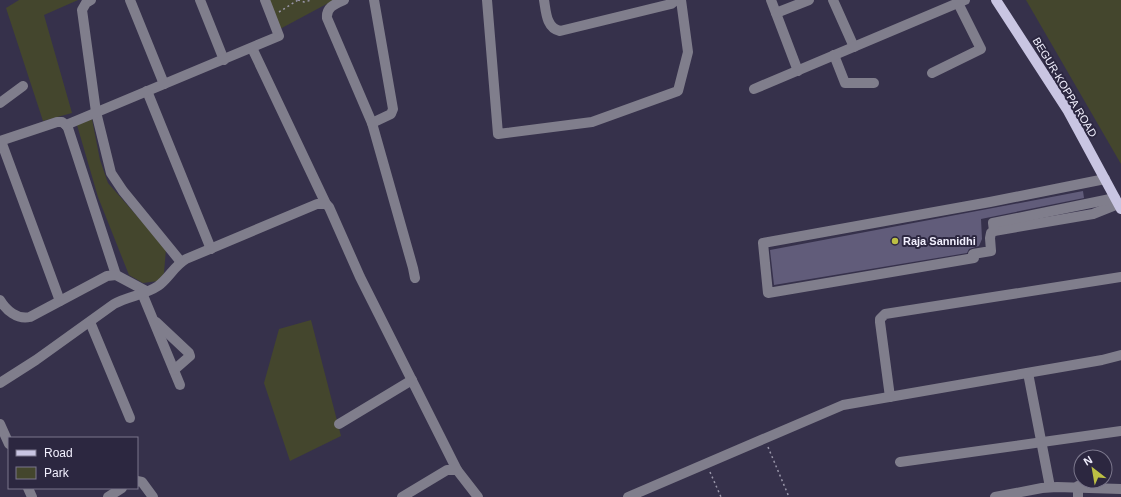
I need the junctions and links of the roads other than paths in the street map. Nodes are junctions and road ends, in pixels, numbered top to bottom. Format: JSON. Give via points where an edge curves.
{"nodes":[{"id":1,"x":91,"y":0,"type":"edge"},
{"id":2,"x":130,"y":0,"type":"edge"},
{"id":3,"x":200,"y":0,"type":"edge"},
{"id":4,"x":265,"y":0,"type":"edge"},
{"id":5,"x":344,"y":0,"type":"edge"},
{"id":6,"x":374,"y":0,"type":"edge"},
{"id":7,"x":487,"y":0,"type":"edge"},
{"id":8,"x":544,"y":0,"type":"edge"},
{"id":9,"x":676,"y":0,"type":"edge"},
{"id":10,"x":681,"y":0,"type":"edge"},
{"id":11,"x":771,"y":0,"type":"edge"},
{"id":12,"x":809,"y":0,"type":"edge"},
{"id":13,"x":833,"y":0,"type":"edge"},
{"id":14,"x":996,"y":0,"type":"edge"},
{"id":15,"x":961,"y":2,"type":"edge"},
{"id":16,"x":776,"y":13,"type":"junction"},
{"id":17,"x":854,"y":47,"type":"junction"},
{"id":18,"x":252,"y":48,"type":"junction"},
{"id":19,"x":834,"y":56,"type":"junction"},
{"id":20,"x":224,"y":60,"type":"junction"},
{"id":21,"x":798,"y":70,"type":"junction"},
{"id":22,"x":932,"y":73,"type":"dead end"},
{"id":23,"x":874,"y":83,"type":"dead end"},
{"id":24,"x":164,"y":84,"type":"junction"},
{"id":25,"x":23,"y":86,"type":"dead end"},
{"id":26,"x":754,"y":89,"type":"dead end"},
{"id":27,"x":147,"y":91,"type":"junction"},
{"id":28,"x":0,"y":103,"type":"edge"},
{"id":29,"x":96,"y":112,"type":"junction"},
{"id":30,"x":372,"y":123,"type":"junction"},
{"id":31,"x":66,"y":125,"type":"junction"},
{"id":32,"x":1,"y":141,"type":"edge"},
{"id":33,"x":1105,"y":179,"type":"junction"},
{"id":34,"x":326,"y":204,"type":"junction"},
{"id":35,"x":1118,"y":204,"type":"edge"},
{"id":36,"x":211,"y":249,"type":"junction"},
{"id":37,"x":180,"y":262,"type":"junction"},
{"id":38,"x":116,"y":275,"type":"junction"},
{"id":39,"x":1121,"y":277,"type":"edge"},
{"id":40,"x":415,"y":278,"type":"dead end"},
{"id":41,"x":144,"y":292,"type":"junction"},
{"id":42,"x":0,"y":300,"type":"edge"},
{"id":43,"x":60,"y":301,"type":"junction"},
{"id":44,"x":153,"y":320,"type":"junction"},
{"id":45,"x":90,"y":322,"type":"junction"},
{"id":46,"x":1121,"y":355,"type":"edge"},
{"id":47,"x":174,"y":370,"type":"junction"},
{"id":48,"x":1028,"y":373,"type":"junction"},
{"id":49,"x":412,"y":380,"type":"junction"},
{"id":50,"x":0,"y":383,"type":"edge"},
{"id":51,"x":180,"y":385,"type":"dead end"},
{"id":52,"x":890,"y":397,"type":"junction"},
{"id":53,"x":130,"y":418,"type":"dead end"},
{"id":54,"x":0,"y":424,"type":"edge"},
{"id":55,"x":339,"y":424,"type":"dead end"},
{"id":56,"x":1121,"y":431,"type":"edge"},
{"id":57,"x":8,"y":442,"type":"edge"},
{"id":58,"x":1042,"y":442,"type":"junction"},
{"id":59,"x":900,"y":462,"type":"dead end"},
{"id":60,"x":457,"y":470,"type":"junction"},
{"id":61,"x":138,"y":481,"type":"edge"},
{"id":62,"x":1073,"y":486,"type":"edge"},
{"id":63,"x":1050,"y":487,"type":"junction"},
{"id":64,"x":120,"y":489,"type":"edge"},
{"id":65,"x":648,"y":493,"type":"edge"},
{"id":66,"x":108,"y":497,"type":"edge"},
{"id":67,"x":153,"y":497,"type":"edge"},
{"id":68,"x":402,"y":497,"type":"edge"},
{"id":69,"x":478,"y":497,"type":"edge"},
{"id":70,"x":628,"y":497,"type":"edge"},
{"id":71,"x":995,"y":497,"type":"edge"}],
"edges":[{"from":1,"to":29,"type":"street","via":[[82,10]]},
{"from":2,"to":24,"type":"street"},
{"from":3,"to":20,"type":"street"},
{"from":4,"to":18,"type":"street","via":[[279,36]]},
{"from":5,"to":30,"type":"street","via":[[329,8],[327,18]]},
{"from":6,"to":30,"type":"street","via":[[393,109],[391,114]]},
{"from":7,"to":10,"type":"street","via":[[498,134],[592,122],[678,92],[688,52]]},
{"from":8,"to":9,"type":"street","via":[[552,28],[560,31],[671,4]]},
{"from":11,"to":16,"type":"street"},
{"from":12,"to":16,"type":"street"},
{"from":13,"to":17,"type":"street"},
{"from":14,"to":33,"type":"main road","name":"BEGUR-KOPPA ROAD","via":[[1068,111]]},
{"from":15,"to":17,"type":"street"},
{"from":15,"to":22,"type":"street","via":[[981,48]]},
{"from":16,"to":21,"type":"street"},
{"from":17,"to":19,"type":"street"},
{"from":18,"to":20,"type":"street"},
{"from":18,"to":34,"type":"street"},
{"from":19,"to":21,"type":"street"},
{"from":19,"to":23,"type":"street","via":[[845,83]]},
{"from":20,"to":24,"type":"street"},
{"from":21,"to":26,"type":"street"},
{"from":24,"to":27,"type":"street"},
{"from":25,"to":28,"type":"street"},
{"from":27,"to":29,"type":"street"},
{"from":27,"to":36,"type":"street"},
{"from":29,"to":31,"type":"street"},
{"from":29,"to":37,"type":"street","via":[[111,173]]},
{"from":30,"to":40,"type":"street"},
{"from":31,"to":32,"type":"street","via":[[57,122]]},
{"from":31,"to":38,"type":"street"},
{"from":32,"to":43,"type":"street"},
{"from":33,"to":35,"type":"main road","name":"BEGUR-KOPPA ROAD"},
{"from":33,"to":35,"type":"street","via":[[762,243],[768,293],[974,258],[973,254],[991,251],[990,238],[994,231],[1094,214]]},
{"from":34,"to":36,"type":"street","via":[[317,204]]},
{"from":34,"to":49,"type":"street"},
{"from":36,"to":37,"type":"street"},
{"from":37,"to":41,"type":"street","via":[[164,281]]},
{"from":38,"to":41,"type":"street"},
{"from":38,"to":43,"type":"street","via":[[107,276]]},
{"from":39,"to":52,"type":"street","via":[[885,314],[880,322]]},
{"from":41,"to":44,"type":"street"},
{"from":41,"to":45,"type":"street","via":[[121,301]]},
{"from":42,"to":43,"type":"street","via":[[11,313],[25,318]]},
{"from":44,"to":47,"type":"street"},
{"from":44,"to":47,"type":"street","via":[[189,353],[187,360]]},
{"from":45,"to":50,"type":"street"},
{"from":45,"to":53,"type":"street"},
{"from":46,"to":48,"type":"street"},
{"from":47,"to":51,"type":"street"},
{"from":48,"to":52,"type":"street"},
{"from":48,"to":58,"type":"street"},
{"from":49,"to":55,"type":"street"},
{"from":49,"to":60,"type":"street"},
{"from":52,"to":65,"type":"street","via":[[844,405],[706,463]]},
{"from":54,"to":57,"type":"street"},
{"from":56,"to":58,"type":"street"},
{"from":58,"to":59,"type":"street"},
{"from":58,"to":63,"type":"street"},
{"from":60,"to":68,"type":"street","via":[[447,470]]},
{"from":60,"to":69,"type":"street"},
{"from":61,"to":67,"type":"street","via":[[142,482]]},
{"from":62,"to":63,"type":"street"},
{"from":63,"to":71,"type":"street"},
{"from":64,"to":66,"type":"street"},
{"from":65,"to":70,"type":"street"}]}
